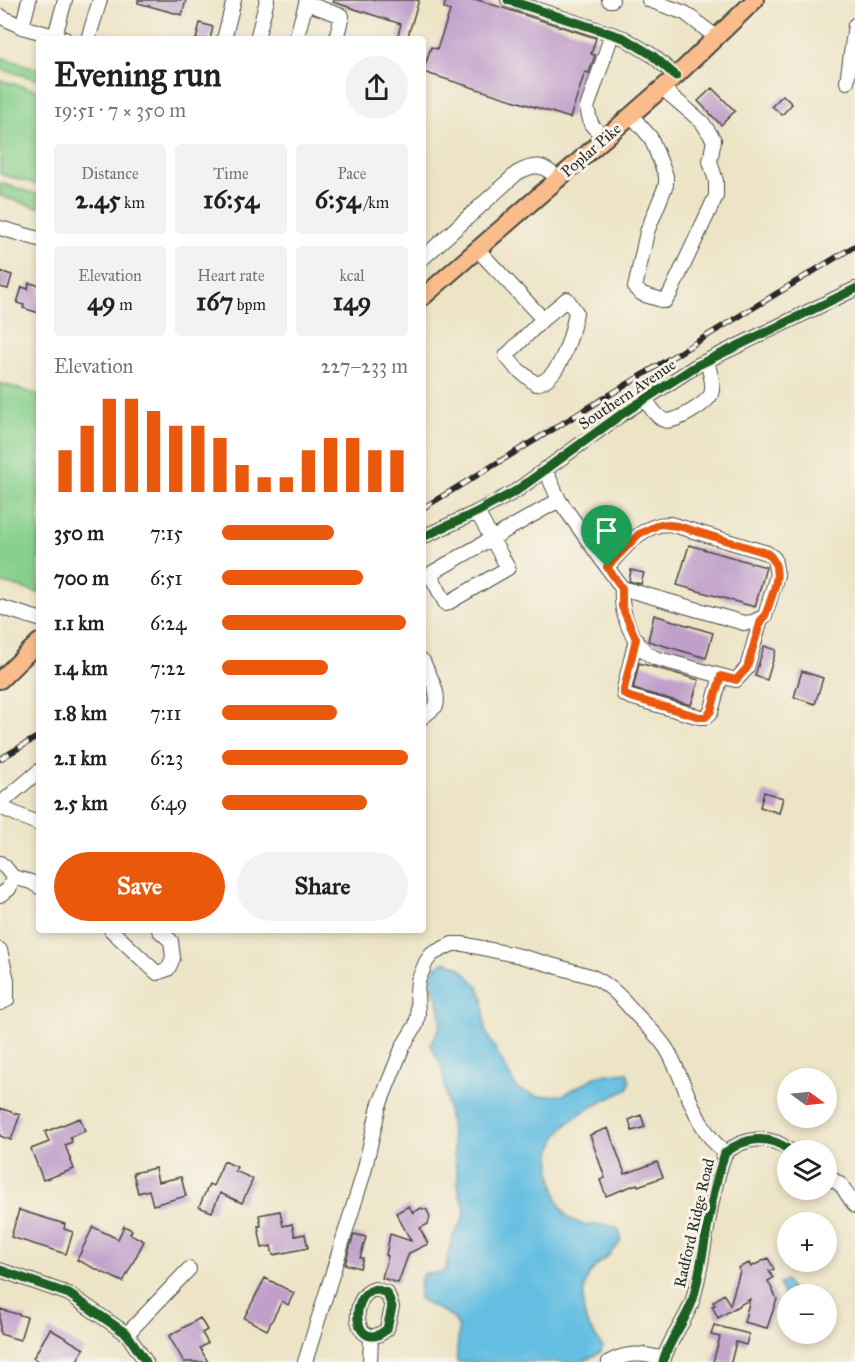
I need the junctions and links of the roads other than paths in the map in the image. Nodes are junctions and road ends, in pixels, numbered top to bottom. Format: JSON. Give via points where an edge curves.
{"nodes":[{"id":1,"x":29,"y":0,"type":"edge"},
{"id":2,"x":65,"y":0,"type":"edge"},
{"id":3,"x":100,"y":0,"type":"edge"},
{"id":4,"x":234,"y":0,"type":"edge"},
{"id":5,"x":267,"y":0,"type":"edge"},
{"id":6,"x":508,"y":0,"type":"edge"},
{"id":7,"x":649,"y":0,"type":"edge"},
{"id":8,"x":755,"y":0,"type":"edge"},
{"id":9,"x":306,"y":2,"type":"edge"},
{"id":10,"x":0,"y":16,"type":"edge"},
{"id":11,"x":855,"y":25,"type":"edge"},
{"id":12,"x":22,"y":27,"type":"junction"},
{"id":13,"x":612,"y":34,"type":"junction"},
{"id":14,"x":56,"y":36,"type":"edge"},
{"id":15,"x":60,"y":36,"type":"edge"},
{"id":16,"x":89,"y":36,"type":"edge"},
{"id":17,"x":225,"y":36,"type":"edge"},
{"id":18,"x":258,"y":36,"type":"edge"},
{"id":19,"x":298,"y":36,"type":"edge"},
{"id":20,"x":337,"y":36,"type":"edge"},
{"id":21,"x":716,"y":37,"type":"junction"},
{"id":22,"x":676,"y":76,"type":"junction"},
{"id":23,"x":847,"y":82,"type":"dead end"},
{"id":24,"x":662,"y":88,"type":"junction"},
{"id":25,"x":631,"y":115,"type":"junction"},
{"id":26,"x":604,"y":138,"type":"junction"},
{"id":27,"x":558,"y":178,"type":"junction"},
{"id":28,"x":0,"y":228,"type":"edge"},
{"id":29,"x":36,"y":238,"type":"edge"},
{"id":30,"x":477,"y":249,"type":"junction"},
{"id":31,"x":426,"y":255,"type":"edge"},
{"id":32,"x":855,"y":289,"type":"edge"},
{"id":33,"x":426,"y":294,"type":"edge"},
{"id":34,"x":543,"y":319,"type":"junction"},
{"id":35,"x":707,"y":361,"type":"junction"},
{"id":36,"x":645,"y":399,"type":"junction"},
{"id":37,"x":545,"y":469,"type":"junction"},
{"id":38,"x":560,"y":500,"type":"junction"},
{"id":39,"x":477,"y":512,"type":"junction"},
{"id":40,"x":426,"y":536,"type":"edge"},
{"id":41,"x":492,"y":537,"type":"junction"},
{"id":42,"x":607,"y":567,"type":"junction"},
{"id":43,"x":622,"y":588,"type":"junction"},
{"id":44,"x":0,"y":607,"type":"edge"},
{"id":45,"x":36,"y":618,"type":"edge"},
{"id":46,"x":761,"y":620,"type":"junction"},
{"id":47,"x":636,"y":639,"type":"junction"},
{"id":48,"x":36,"y":645,"type":"edge"},
{"id":49,"x":426,"y":669,"type":"edge"},
{"id":50,"x":721,"y":676,"type":"junction"},
{"id":51,"x":0,"y":680,"type":"edge"},
{"id":52,"x":426,"y":714,"type":"edge"},
{"id":53,"x":36,"y":774,"type":"edge"},
{"id":54,"x":0,"y":806,"type":"edge"},
{"id":55,"x":36,"y":823,"type":"edge"},
{"id":56,"x":0,"y":864,"type":"edge"},
{"id":57,"x":13,"y":877,"type":"junction"},
{"id":58,"x":36,"y":884,"type":"edge"},
{"id":59,"x":0,"y":895,"type":"edge"},
{"id":60,"x":114,"y":933,"type":"edge"},
{"id":61,"x":162,"y":933,"type":"edge"},
{"id":62,"x":0,"y":950,"type":"edge"},
{"id":63,"x":0,"y":1004,"type":"edge"},
{"id":64,"x":777,"y":1142,"type":"edge"},
{"id":65,"x":725,"y":1153,"type":"junction"},
{"id":66,"x":837,"y":1182,"type":"edge"},
{"id":67,"x":855,"y":1206,"type":"edge"},
{"id":68,"x":189,"y":1269,"type":"dead end"},
{"id":69,"x":0,"y":1270,"type":"edge"},
{"id":70,"x":127,"y":1334,"type":"junction"},
{"id":71,"x":371,"y":1337,"type":"dead end"},
{"id":72,"x":663,"y":1361,"type":"edge"},
{"id":73,"x":146,"y":1362,"type":"edge"},
{"id":74,"x":305,"y":1362,"type":"edge"},
{"id":75,"x":370,"y":1362,"type":"edge"},
{"id":76,"x":609,"y":1362,"type":"edge"}],
"edges":[{"from":1,"to":12,"type":"street"},
{"from":2,"to":15,"type":"street"},
{"from":3,"to":16,"type":"street"},
{"from":4,"to":17,"type":"street"},
{"from":5,"to":18,"type":"street"},
{"from":6,"to":13,"type":"street"},
{"from":7,"to":21,"type":"street","via":[[685,13]]},
{"from":8,"to":21,"type":"main road","name":"Poplar Pike"},
{"from":9,"to":19,"type":"street"},
{"from":9,"to":20,"type":"street","via":[[342,16]]},
{"from":10,"to":12,"type":"street"},
{"from":11,"to":23,"type":"street"},
{"from":12,"to":14,"type":"street"},
{"from":13,"to":22,"type":"street","via":[[652,55]]},
{"from":13,"to":26,"type":"street","via":[[587,108],[591,124]]},
{"from":21,"to":22,"type":"main road","name":"Poplar Pike"},
{"from":22,"to":24,"type":"main road","name":"Poplar Pike"},
{"from":24,"to":25,"type":"main road","name":"Poplar Pike"},
{"from":24,"to":25,"type":"street","via":[[702,122],[714,140],[711,161],[716,188],[716,196],[665,300],[635,288],[647,232],[666,176],[651,138]]},
{"from":25,"to":26,"type":"main road","name":"Poplar Pike"},
{"from":26,"to":27,"type":"main road","name":"Poplar Pike"},
{"from":27,"to":30,"type":"main road","name":"Poplar Pike"},
{"from":27,"to":31,"type":"street","via":[[540,166],[529,166],[517,173]]},
{"from":28,"to":29,"type":"street"},
{"from":30,"to":33,"type":"main road","name":"Poplar Pike"},
{"from":30,"to":34,"type":"street"},
{"from":32,"to":35,"type":"street","name":"Southern Avenue"},
{"from":34,"to":34,"type":"street","via":[[567,299],[576,312],[559,363],[551,377],[536,384],[506,356]]},
{"from":35,"to":36,"type":"street","name":"Southern Avenue"},
{"from":35,"to":36,"type":"street","via":[[711,394],[695,408],[667,422]]},
{"from":36,"to":37,"type":"street","name":"Southern Avenue"},
{"from":37,"to":38,"type":"street"},
{"from":37,"to":39,"type":"street","name":"Southern Avenue"},
{"from":38,"to":41,"type":"street"},
{"from":38,"to":42,"type":"street"},
{"from":39,"to":40,"type":"street","name":"Southern Avenue"},
{"from":39,"to":41,"type":"street"},
{"from":41,"to":41,"type":"street","via":[[508,568],[446,604],[430,574]]},
{"from":42,"to":43,"type":"street"},
{"from":42,"to":46,"type":"street","via":[[639,534],[660,524],[767,553],[774,558],[777,575]]},
{"from":43,"to":46,"type":"street","via":[[744,623]]},
{"from":43,"to":47,"type":"street","via":[[622,607]]},
{"from":44,"to":45,"type":"street"},
{"from":46,"to":50,"type":"street","via":[[742,675],[736,680]]},
{"from":47,"to":50,"type":"street","via":[[645,653],[655,658]]},
{"from":47,"to":50,"type":"street","via":[[624,689],[630,697],[706,717]]},
{"from":48,"to":51,"type":"main road"},
{"from":49,"to":52,"type":"street","via":[[438,699]]},
{"from":53,"to":54,"type":"street"},
{"from":54,"to":55,"type":"street"},
{"from":56,"to":57,"type":"street"},
{"from":57,"to":58,"type":"street"},
{"from":57,"to":59,"type":"street","via":[[9,889]]},
{"from":60,"to":61,"type":"street","via":[[157,973],[168,969],[173,958],[171,941]]},
{"from":62,"to":63,"type":"street","via":[[7,1000]]},
{"from":64,"to":65,"type":"street","name":"Radford Ridge Road","via":[[745,1141]]},
{"from":65,"to":72,"type":"street","name":"Radford Ridge Road","via":[[691,1305]]},
{"from":65,"to":74,"type":"street","via":[[700,1123],[668,1050],[603,982],[520,957],[452,944],[432,954],[418,981],[416,1025],[403,1046],[379,1106],[364,1172]]},
{"from":66,"to":67,"type":"street"},
{"from":68,"to":70,"type":"street"},
{"from":69,"to":70,"type":"street","via":[[69,1294]]},
{"from":70,"to":73,"type":"street"},
{"from":71,"to":75,"type":"street"},
{"from":72,"to":76,"type":"street","via":[[641,1354]]}]}
